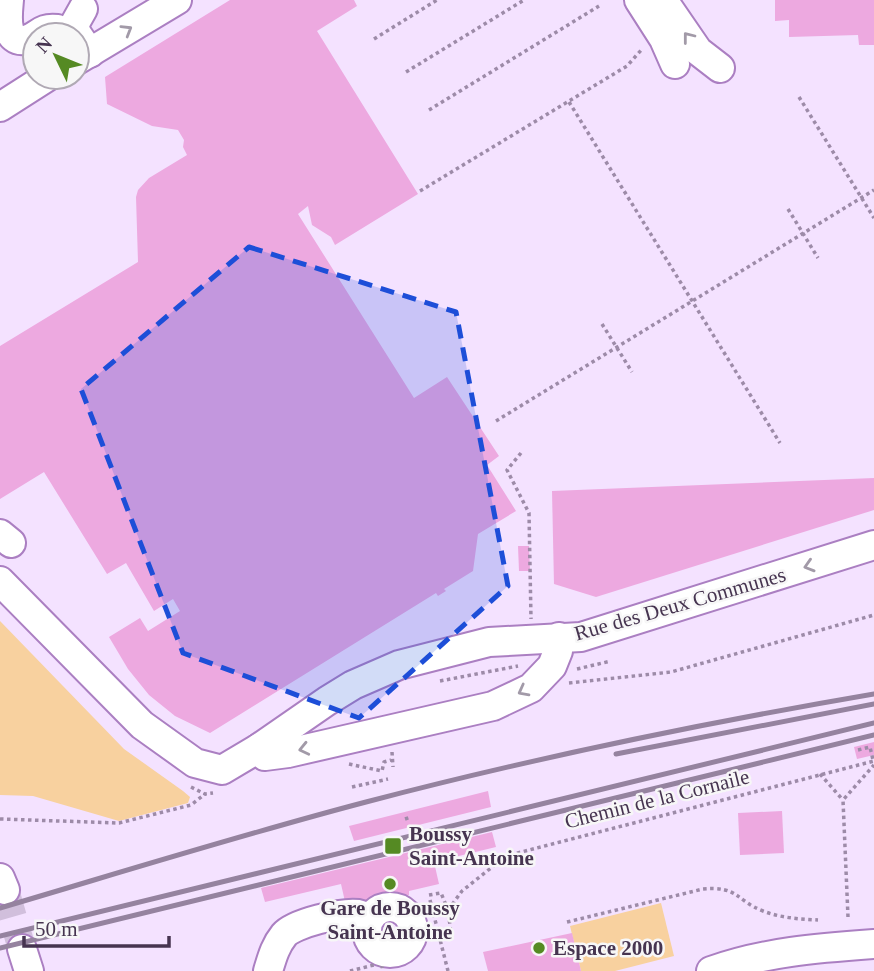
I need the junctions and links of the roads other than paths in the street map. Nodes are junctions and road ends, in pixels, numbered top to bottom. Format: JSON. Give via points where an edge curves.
{"nodes":[{"id":1,"x":9,"y":0,"type":"edge"},
{"id":2,"x":177,"y":0,"type":"edge"},
{"id":3,"x":639,"y":0,"type":"edge"},
{"id":4,"x":663,"y":0,"type":"edge"},
{"id":5,"x":83,"y":9,"type":"dead end"},
{"id":6,"x":76,"y":21,"type":"edge"},
{"id":7,"x":21,"y":40,"type":"edge"},
{"id":8,"x":91,"y":51,"type":"edge"},
{"id":9,"x":675,"y":64,"type":"dead end"},
{"id":10,"x":720,"y":68,"type":"dead end"},
{"id":11,"x":22,"y":91,"type":"edge"},
{"id":12,"x":3,"y":102,"type":"edge"},
{"id":13,"x":874,"y":545,"type":"edge"},
{"id":14,"x":0,"y":581,"type":"edge"},
{"id":15,"x":546,"y":638,"type":"junction"},
{"id":16,"x":259,"y":748,"type":"junction"},
{"id":17,"x":369,"y":918,"type":"junction"},
{"id":18,"x":874,"y":944,"type":"edge"},
{"id":19,"x":381,"y":961,"type":"edge"},
{"id":20,"x":268,"y":971,"type":"edge"},
{"id":21,"x":710,"y":971,"type":"edge"}],
"edges":[{"from":1,"to":7,"type":"street","via":[[9,31]]},
{"from":8,"to":2,"type":"street","one_way":true},
{"from":3,"to":9,"type":"street"},
{"from":10,"to":4,"type":"street","one_way":true,"via":[[698,51]]},
{"from":5,"to":6,"type":"street"},
{"from":11,"to":12,"type":"street"},
{"from":13,"to":15,"type":"street","name":"Rue des Deux Communes","one_way":true,"via":[[581,637]]},
{"from":14,"to":16,"type":"street","name":"Rue des Deux Communes","via":[[142,725],[195,763],[222,770]]},
{"from":15,"to":16,"type":"street","name":"Rue des Deux Communes","via":[[489,642],[399,664],[353,685]]},
{"from":15,"to":16,"type":"street","one_way":true,"via":[[558,651],[552,666],[531,688],[493,706],[288,753],[265,756]]},
{"from":17,"to":19,"type":"street","via":[[366,933]]},
{"from":17,"to":19,"type":"street","via":[[397,901],[426,935]]},
{"from":17,"to":20,"type":"street","via":[[358,914],[325,919],[285,932]]},
{"from":18,"to":21,"type":"street","via":[[790,951]]}]}
